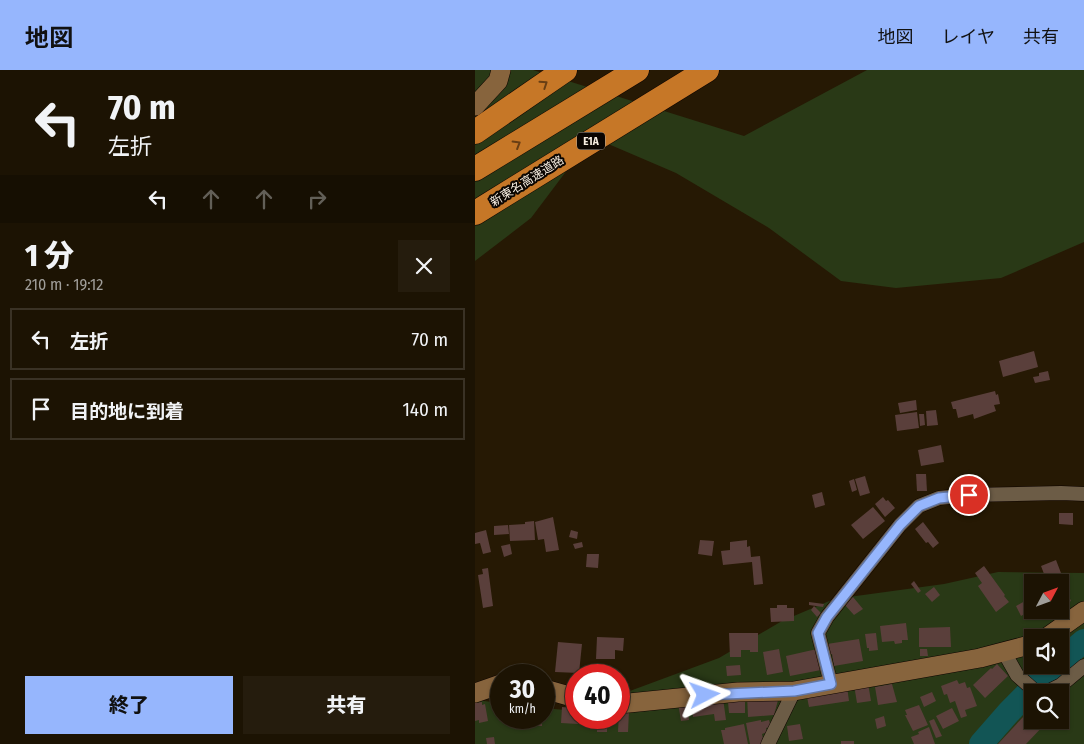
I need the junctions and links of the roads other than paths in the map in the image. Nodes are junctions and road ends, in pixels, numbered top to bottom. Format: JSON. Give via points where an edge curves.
{"nodes":[{"id":1,"x":501,"y":70,"type":"edge"},
{"id":2,"x":565,"y":70,"type":"edge"},
{"id":3,"x":637,"y":70,"type":"edge"},
{"id":4,"x":701,"y":74,"type":"edge"},
{"id":5,"x":475,"y":106,"type":"edge"},
{"id":6,"x":475,"y":132,"type":"edge"},
{"id":7,"x":475,"y":169,"type":"edge"},
{"id":8,"x":475,"y":213,"type":"edge"},
{"id":9,"x":475,"y":230,"type":"edge"},
{"id":10,"x":1084,"y":494,"type":"edge"},
{"id":11,"x":1084,"y":611,"type":"edge"},
{"id":12,"x":1059,"y":629,"type":"edge"},
{"id":13,"x":1024,"y":647,"type":"edge"},
{"id":14,"x":1005,"y":652,"type":"junction"},
{"id":15,"x":1084,"y":666,"type":"edge"},
{"id":16,"x":831,"y":684,"type":"junction"},
{"id":17,"x":1027,"y":684,"type":"edge"},
{"id":18,"x":1062,"y":684,"type":"edge"},
{"id":19,"x":490,"y":688,"type":"edge"},
{"id":20,"x":794,"y":691,"type":"junction"},
{"id":21,"x":475,"y":693,"type":"edge"},
{"id":22,"x":630,"y":703,"type":"edge"},
{"id":23,"x":768,"y":744,"type":"edge"}],
"edges":[{"from":1,"to":5,"type":"street","via":[[498,81]]},
{"from":6,"to":2,"type":"highway","one_way":true},
{"from":7,"to":3,"type":"highway","one_way":true},
{"from":4,"to":8,"type":"highway","name":"新東名高速道路","number":"E1A"},
{"from":4,"to":9,"type":"highway"},
{"from":10,"to":16,"type":"street","via":[[961,496],[939,498],[919,506],[827,617],[818,633]]},
{"from":11,"to":12,"type":"street"},
{"from":13,"to":14,"type":"street"},
{"from":14,"to":16,"type":"street"},
{"from":14,"to":17,"type":"street","via":[[1017,675]]},
{"from":15,"to":18,"type":"street"},
{"from":16,"to":20,"type":"street"},
{"from":19,"to":21,"type":"street"},
{"from":20,"to":22,"type":"street","via":[[738,692]]},
{"from":20,"to":23,"type":"street"}]}
